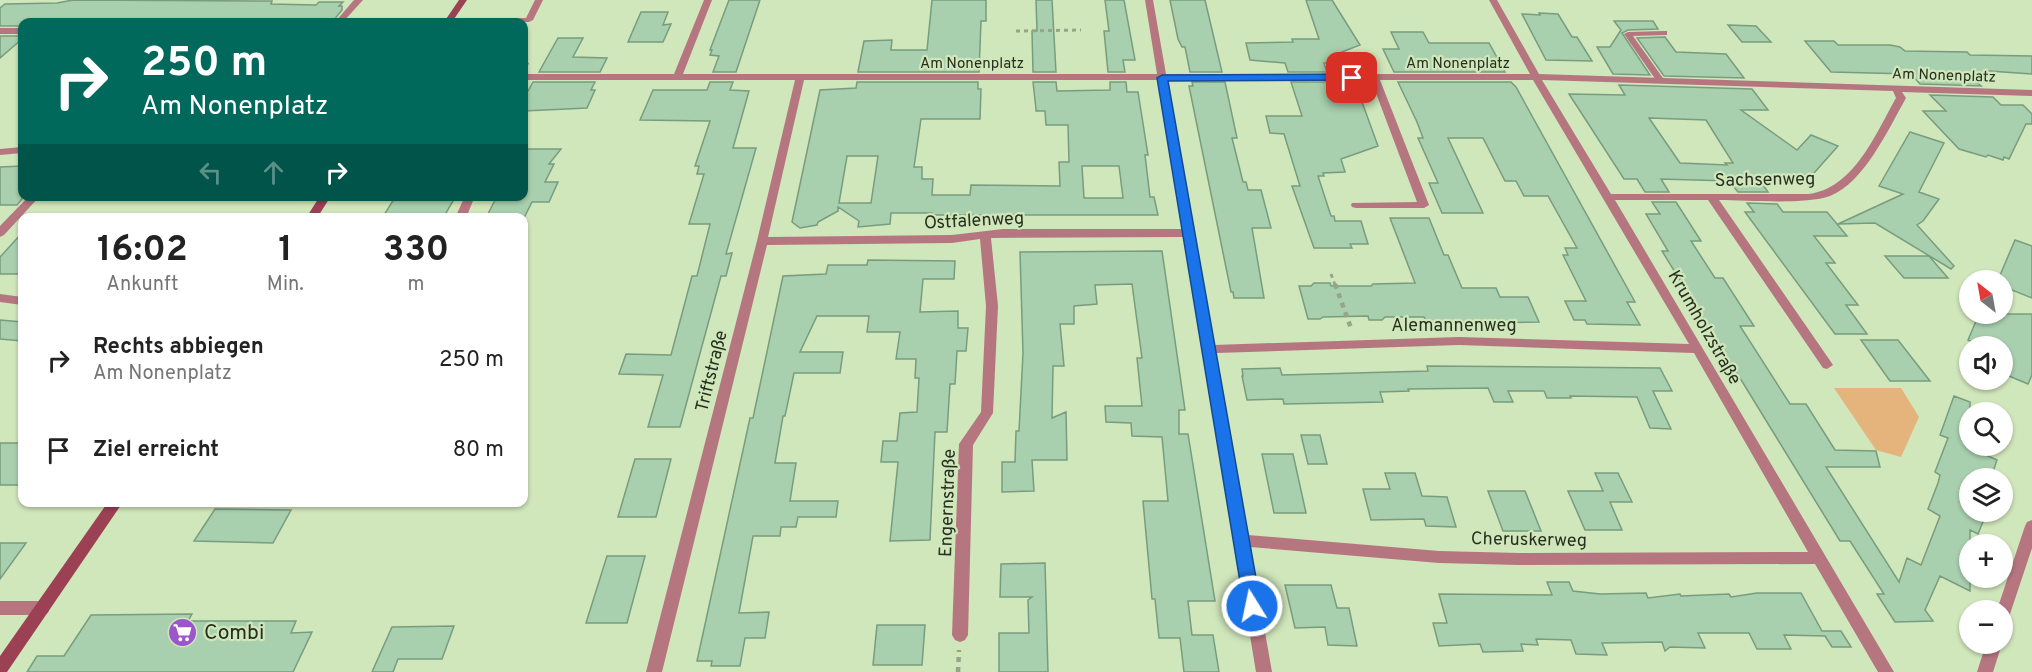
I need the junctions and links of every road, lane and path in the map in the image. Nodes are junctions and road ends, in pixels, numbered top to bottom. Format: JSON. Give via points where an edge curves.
{"nodes":[{"id":1,"x":359,"y":0,"type":"edge"},
{"id":2,"x":464,"y":0,"type":"edge"},
{"id":3,"x":539,"y":0,"type":"edge"},
{"id":4,"x":708,"y":0,"type":"edge"},
{"id":5,"x":1149,"y":0,"type":"edge"},
{"id":6,"x":1493,"y":0,"type":"edge"},
{"id":7,"x":343,"y":18,"type":"edge"},
{"id":8,"x":451,"y":18,"type":"edge"},
{"id":9,"x":528,"y":20,"type":"edge"},
{"id":10,"x":1082,"y":30,"type":"dead end"},
{"id":11,"x":0,"y":31,"type":"edge"},
{"id":12,"x":18,"y":31,"type":"edge"},
{"id":13,"x":1016,"y":31,"type":"dead end"},
{"id":14,"x":1664,"y":33,"type":"dead end"},
{"id":15,"x":528,"y":77,"type":"edge"},
{"id":16,"x":677,"y":78,"type":"junction"},
{"id":17,"x":800,"y":78,"type":"junction"},
{"id":18,"x":1162,"y":78,"type":"junction"},
{"id":19,"x":1375,"y":78,"type":"junction"},
{"id":20,"x":1536,"y":78,"type":"junction"},
{"id":21,"x":1661,"y":81,"type":"junction"},
{"id":22,"x":1896,"y":89,"type":"junction"},
{"id":23,"x":2032,"y":93,"type":"edge"},
{"id":24,"x":18,"y":150,"type":"edge"},
{"id":25,"x":0,"y":152,"type":"edge"},
{"id":26,"x":1711,"y":196,"type":"junction"},
{"id":27,"x":1607,"y":197,"type":"junction"},
{"id":28,"x":29,"y":201,"type":"edge"},
{"id":29,"x":1356,"y":205,"type":"dead end"},
{"id":30,"x":18,"y":213,"type":"edge"},
{"id":31,"x":18,"y":213,"type":"edge"},
{"id":32,"x":0,"y":233,"type":"edge"},
{"id":33,"x":1188,"y":233,"type":"junction"},
{"id":34,"x":985,"y":236,"type":"junction"},
{"id":35,"x":762,"y":241,"type":"junction"},
{"id":36,"x":1331,"y":274,"type":"dead end"},
{"id":37,"x":0,"y":298,"type":"edge"},
{"id":38,"x":18,"y":300,"type":"edge"},
{"id":39,"x":1357,"y":344,"type":"junction"},
{"id":40,"x":1210,"y":350,"type":"junction"},
{"id":41,"x":1698,"y":350,"type":"junction"},
{"id":42,"x":1827,"y":365,"type":"dead end"},
{"id":43,"x":113,"y":507,"type":"edge"},
{"id":44,"x":2032,"y":526,"type":"edge"},
{"id":45,"x":1240,"y":540,"type":"junction"},
{"id":46,"x":1818,"y":558,"type":"junction"},
{"id":47,"x":2008,"y":600,"type":"edge"},
{"id":48,"x":0,"y":608,"type":"edge"},
{"id":49,"x":43,"y":608,"type":"junction"},
{"id":50,"x":960,"y":635,"type":"dead end"},
{"id":51,"x":1990,"y":654,"type":"edge"},
{"id":52,"x":0,"y":669,"type":"edge"},
{"id":53,"x":654,"y":672,"type":"edge"},
{"id":54,"x":1264,"y":672,"type":"edge"},
{"id":55,"x":1886,"y":672,"type":"edge"},
{"id":56,"x":1984,"y":672,"type":"edge"}],
"edges":[{"from":1,"to":7,"type":"street"},
{"from":2,"to":8,"type":"main road"},
{"from":3,"to":9,"type":"lane"},
{"from":4,"to":16,"type":"street"},
{"from":5,"to":18,"type":"street"},
{"from":6,"to":20,"type":"street","name":"Krumholzstraße"},
{"from":10,"to":13,"type":"path"},
{"from":11,"to":12,"type":"street"},
{"from":14,"to":21,"type":"lane","via":[[1628,34]]},
{"from":15,"to":16,"type":"street","name":"Am Nonenplatz"},
{"from":16,"to":17,"type":"street","name":"Am Nonenplatz"},
{"from":17,"to":18,"type":"street","name":"Am Nonenplatz"},
{"from":17,"to":35,"type":"street","name":"Triftstraße"},
{"from":18,"to":19,"type":"street","name":"Am Nonenplatz"},
{"from":18,"to":33,"type":"street"},
{"from":19,"to":20,"type":"street","name":"Am Nonenplatz"},
{"from":19,"to":29,"type":"street","via":[[1424,205]]},
{"from":20,"to":21,"type":"street","name":"Am Nonenplatz"},
{"from":20,"to":27,"type":"street","name":"Krumholzstraße"},
{"from":21,"to":22,"type":"street","name":"Am Nonenplatz"},
{"from":22,"to":23,"type":"street","name":"Am Nonenplatz"},
{"from":22,"to":26,"type":"street","name":"Sachsenweg","via":[[1901,98],[1860,164],[1834,190],[1808,197]]},
{"from":24,"to":25,"type":"street"},
{"from":26,"to":27,"type":"street","name":"Sachsenweg"},
{"from":26,"to":42,"type":"street"},
{"from":27,"to":41,"type":"street","name":"Krumholzstraße"},
{"from":28,"to":30,"type":"street"},
{"from":31,"to":32,"type":"street"},
{"from":33,"to":34,"type":"street","name":"Ostfalenweg"},
{"from":33,"to":40,"type":"street"},
{"from":34,"to":35,"type":"street","name":"Ostfalenweg"},
{"from":34,"to":50,"type":"street","name":"Engernstraße","via":[[992,306],[987,413],[966,444]]},
{"from":35,"to":53,"type":"street","name":"Triftstraße"},
{"from":36,"to":39,"type":"path"},
{"from":37,"to":38,"type":"street"},
{"from":39,"to":40,"type":"street","name":"Alemannenweg"},
{"from":39,"to":41,"type":"street","name":"Alemannenweg","via":[[1459,341]]},
{"from":40,"to":45,"type":"street"},
{"from":41,"to":46,"type":"street","name":"Krumholzstraße"},
{"from":43,"to":49,"type":"main road"},
{"from":44,"to":47,"type":"street"},
{"from":45,"to":46,"type":"street","name":"Cheruskerweg","via":[[1440,557]]},
{"from":45,"to":54,"type":"street"},
{"from":46,"to":55,"type":"street","name":"Krumholzstraße"},
{"from":48,"to":49,"type":"street"},
{"from":49,"to":52,"type":"main road"},
{"from":51,"to":56,"type":"street"}]}
